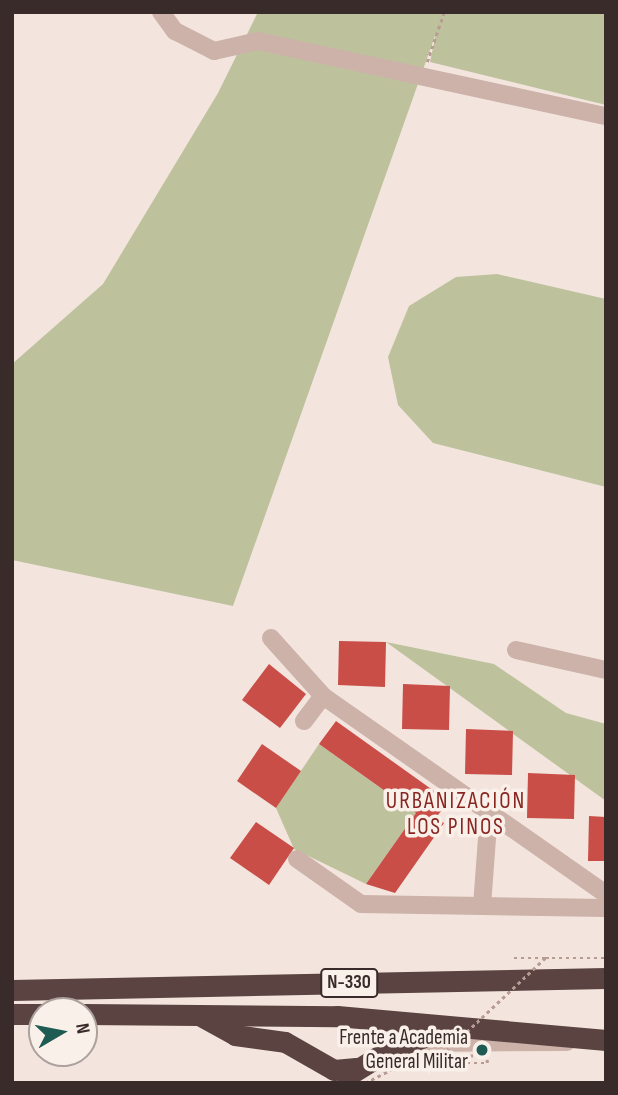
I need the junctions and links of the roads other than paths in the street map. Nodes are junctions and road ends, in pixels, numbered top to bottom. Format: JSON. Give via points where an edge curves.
{"nodes":[{"id":1,"x":161,"y":12,"type":"edge"},
{"id":2,"x":606,"y":116,"type":"edge"},
{"id":3,"x":271,"y":638,"type":"dead end"},
{"id":4,"x":516,"y":650,"type":"dead end"},
{"id":5,"x":606,"y":670,"type":"edge"},
{"id":6,"x":323,"y":696,"type":"junction"},
{"id":7,"x":304,"y":721,"type":"dead end"},
{"id":8,"x":489,"y":811,"type":"junction"},
{"id":9,"x":297,"y":859,"type":"dead end"},
{"id":10,"x":606,"y":894,"type":"edge"},
{"id":11,"x":482,"y":906,"type":"junction"},
{"id":12,"x":606,"y":908,"type":"edge"},
{"id":13,"x":12,"y":978,"type":"edge"},
{"id":14,"x":606,"y":978,"type":"edge"},
{"id":15,"x":92,"y":988,"type":"junction"},
{"id":16,"x":12,"y":990,"type":"edge"},
{"id":17,"x":98,"y":1014,"type":"edge"},
{"id":18,"x":200,"y":1015,"type":"junction"},
{"id":19,"x":469,"y":1025,"type":"junction"},
{"id":20,"x":597,"y":1039,"type":"edge"},
{"id":21,"x":406,"y":1042,"type":"junction"},
{"id":22,"x":312,"y":1060,"type":"junction"},
{"id":23,"x":354,"y":1078,"type":"edge"},
{"id":24,"x":319,"y":1083,"type":"edge"}],
"edges":[{"from":1,"to":2,"type":"street","via":[[176,31],[214,51],[258,41]]},
{"from":3,"to":6,"type":"street"},
{"from":4,"to":5,"type":"street"},
{"from":6,"to":7,"type":"street"},
{"from":6,"to":8,"type":"street"},
{"from":8,"to":10,"type":"street"},
{"from":8,"to":11,"type":"street"},
{"from":9,"to":11,"type":"street","via":[[361,904]]},
{"from":11,"to":12,"type":"street"},
{"from":13,"to":15,"type":"highway"},
{"from":14,"to":15,"type":"highway","number":"N-330"},
{"from":15,"to":16,"type":"highway","number":"N-330"},
{"from":17,"to":18,"type":"highway","number":"N-330"},
{"from":18,"to":19,"type":"highway","number":"N-330"},
{"from":18,"to":22,"type":"highway","via":[[235,1035],[285,1042]]},
{"from":19,"to":20,"type":"highway","number":"N-330"},
{"from":19,"to":21,"type":"highway"},
{"from":20,"to":21,"type":"street","via":[[527,1046]]},
{"from":21,"to":23,"type":"highway"},
{"from":22,"to":23,"type":"highway"},
{"from":22,"to":24,"type":"highway"}]}
